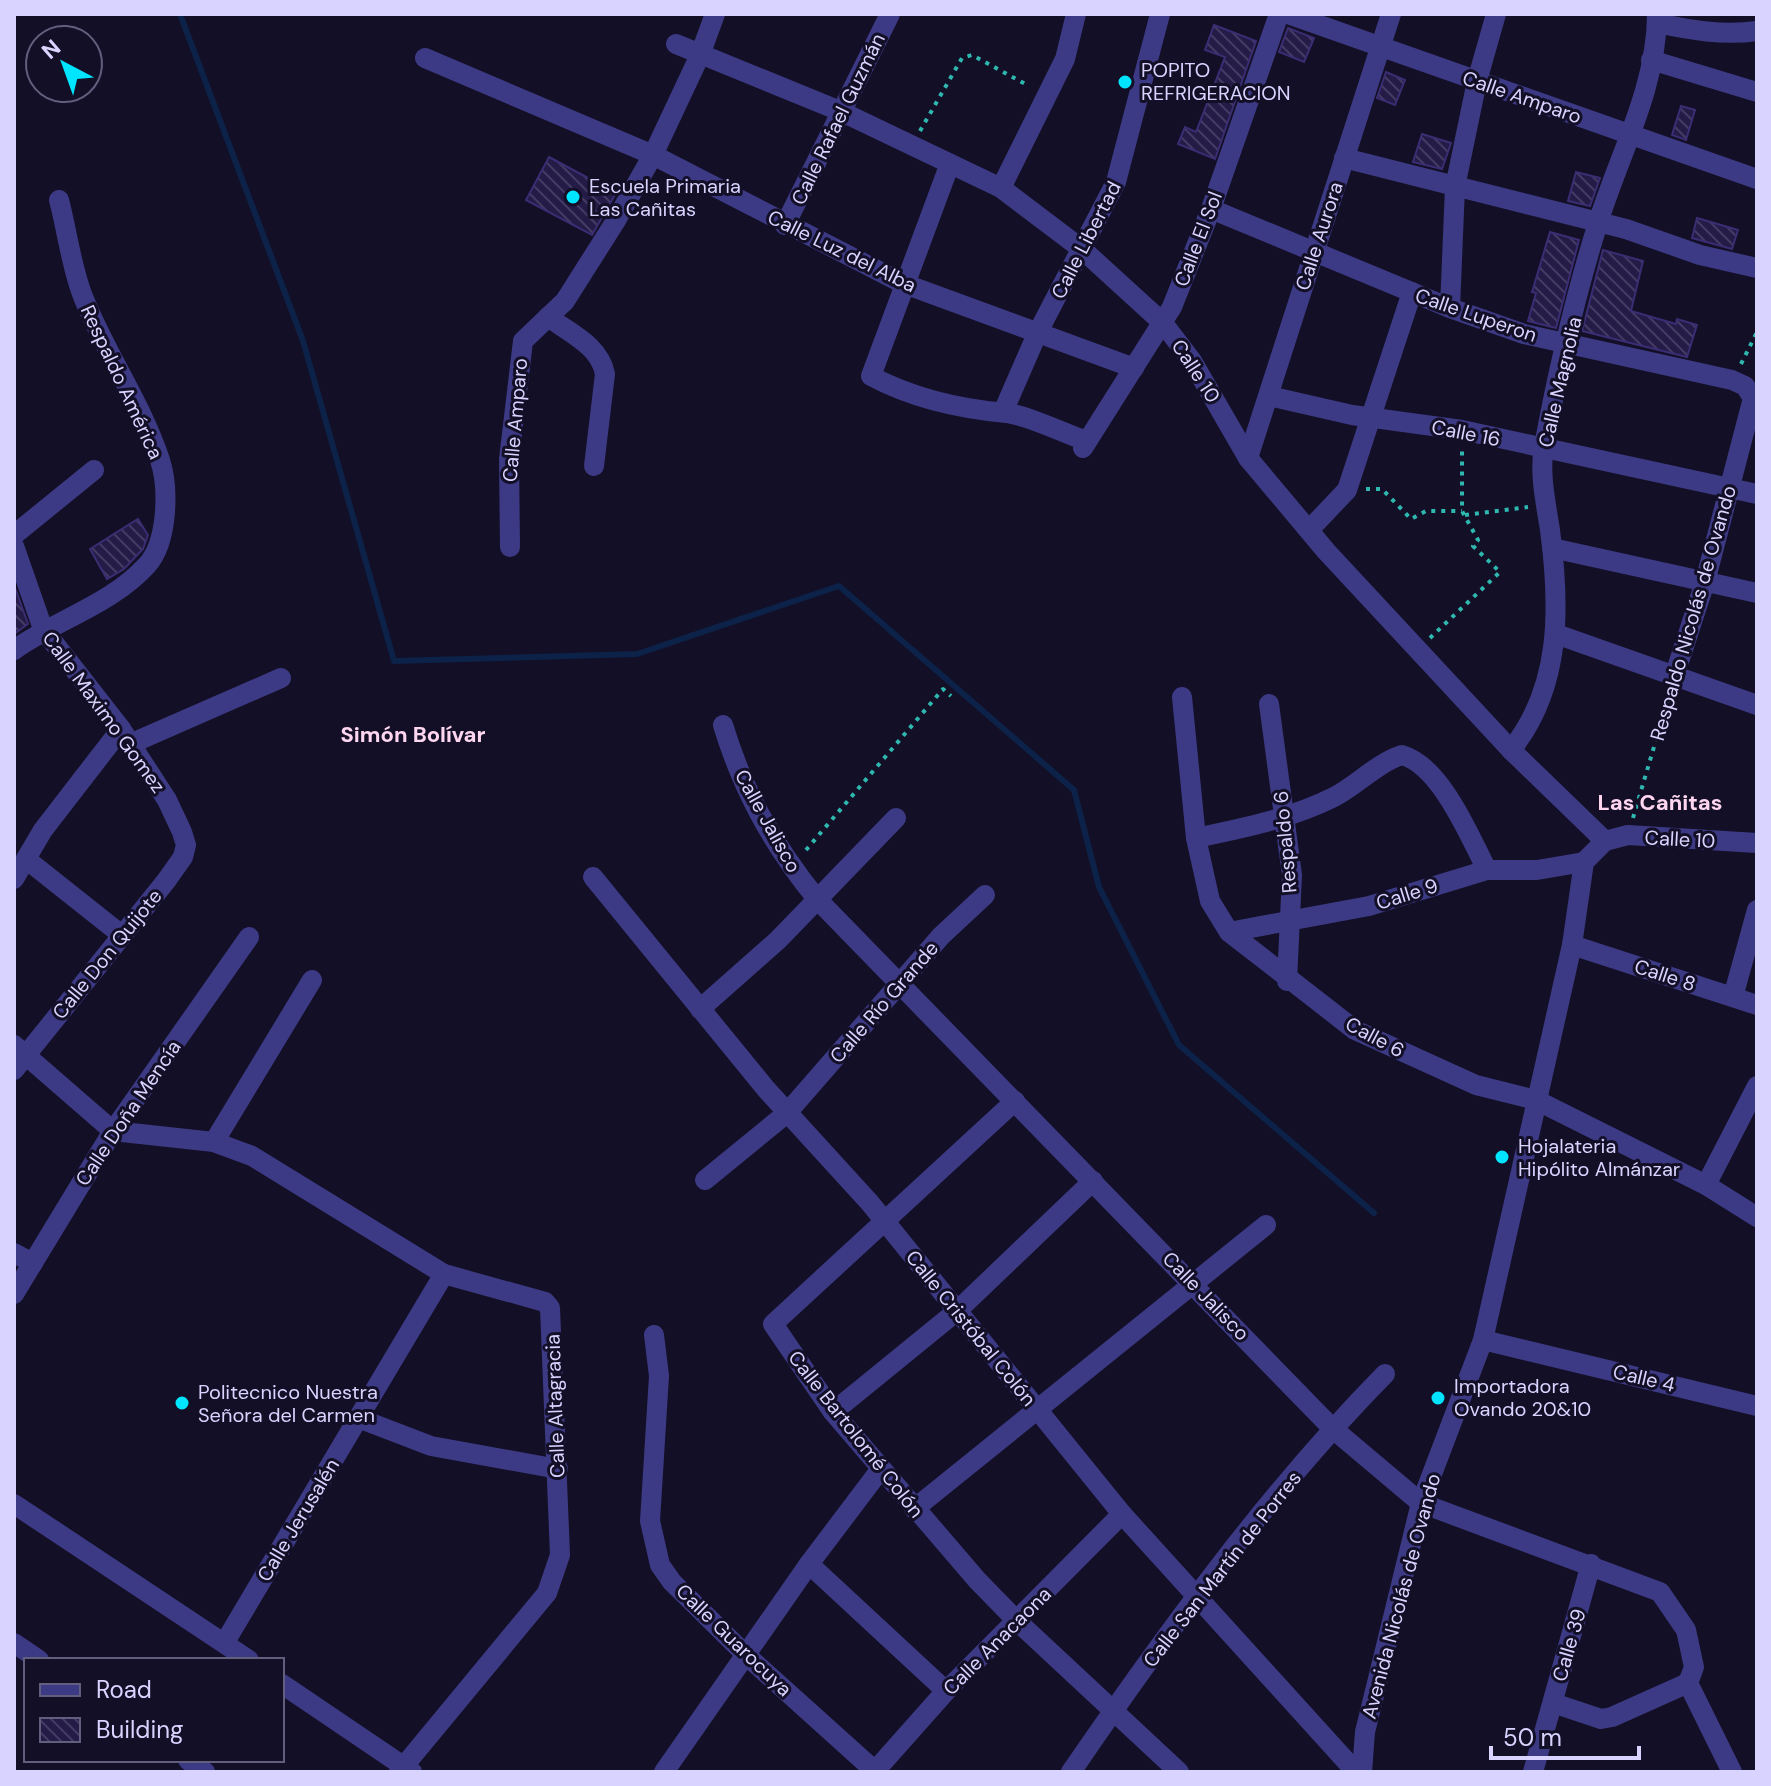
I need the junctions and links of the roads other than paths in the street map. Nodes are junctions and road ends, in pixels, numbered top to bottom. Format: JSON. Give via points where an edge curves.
{"nodes":[{"id":1,"x":715,"y":14,"type":"edge"},
{"id":2,"x":890,"y":14,"type":"edge"},
{"id":3,"x":1076,"y":14,"type":"edge"},
{"id":4,"x":1160,"y":14,"type":"edge"},
{"id":5,"x":1279,"y":14,"type":"edge"},
{"id":6,"x":1288,"y":14,"type":"edge"},
{"id":7,"x":1391,"y":14,"type":"edge"},
{"id":8,"x":1496,"y":14,"type":"edge"},
{"id":9,"x":1657,"y":19,"type":"edge"},
{"id":10,"x":1757,"y":31,"type":"edge"},
{"id":11,"x":676,"y":44,"type":"dead end"},
{"id":12,"x":1381,"y":47,"type":"junction"},
{"id":13,"x":700,"y":55,"type":"junction"},
{"id":14,"x":425,"y":58,"type":"dead end"},
{"id":15,"x":1651,"y":60,"type":"junction"},
{"id":16,"x":1477,"y":81,"type":"junction"},
{"id":17,"x":1757,"y":92,"type":"edge"},
{"id":18,"x":840,"y":111,"type":"junction"},
{"id":19,"x":1631,"y":135,"type":"junction"},
{"id":20,"x":653,"y":155,"type":"junction"},
{"id":21,"x":1344,"y":158,"type":"junction"},
{"id":22,"x":949,"y":166,"type":"junction"},
{"id":23,"x":1757,"y":179,"type":"edge"},
{"id":24,"x":1455,"y":187,"type":"junction"},
{"id":25,"x":1001,"y":188,"type":"junction"},
{"id":26,"x":59,"y":200,"type":"dead end"},
{"id":27,"x":1211,"y":209,"type":"junction"},
{"id":28,"x":1598,"y":223,"type":"junction"},
{"id":29,"x":785,"y":225,"type":"junction"},
{"id":30,"x":1083,"y":250,"type":"junction"},
{"id":31,"x":1314,"y":254,"type":"junction"},
{"id":32,"x":1757,"y":268,"type":"edge"},
{"id":33,"x":902,"y":283,"type":"junction"},
{"id":34,"x":1412,"y":292,"type":"junction"},
{"id":35,"x":1450,"y":308,"type":"junction"},
{"id":36,"x":548,"y":317,"type":"junction"},
{"id":37,"x":1163,"y":323,"type":"junction"},
{"id":38,"x":1037,"y":334,"type":"junction"},
{"id":39,"x":1568,"y":344,"type":"junction"},
{"id":40,"x":1134,"y":368,"type":"junction"},
{"id":41,"x":1750,"y":391,"type":"joint"},
{"id":42,"x":1269,"y":396,"type":"junction"},
{"id":43,"x":1003,"y":412,"type":"junction"},
{"id":44,"x":1373,"y":417,"type":"junction"},
{"id":45,"x":1543,"y":449,"type":"junction"},
{"id":46,"x":1248,"y":458,"type":"junction"},
{"id":47,"x":594,"y":466,"type":"dead end"},
{"id":48,"x":94,"y":470,"type":"dead end"},
{"id":49,"x":1729,"y":489,"type":"junction"},
{"id":50,"x":1757,"y":494,"type":"edge"},
{"id":51,"x":1309,"y":530,"type":"junction"},
{"id":52,"x":14,"y":535,"type":"edge"},
{"id":53,"x":14,"y":546,"type":"edge"},
{"id":54,"x":510,"y":547,"type":"dead end"},
{"id":55,"x":1552,"y":548,"type":"junction"},
{"id":56,"x":1705,"y":582,"type":"junction"},
{"id":57,"x":1757,"y":593,"type":"edge"},
{"id":58,"x":43,"y":629,"type":"junction"},
{"id":59,"x":1556,"y":634,"type":"junction"},
{"id":60,"x":14,"y":650,"type":"edge"},
{"id":61,"x":1674,"y":677,"type":"junction"},
{"id":62,"x":281,"y":678,"type":"dead end"},
{"id":63,"x":1182,"y":697,"type":"dead end"},
{"id":64,"x":1269,"y":704,"type":"dead end"},
{"id":65,"x":1757,"y":705,"type":"edge"},
{"id":66,"x":723,"y":725,"type":"dead end"},
{"id":67,"x":126,"y":736,"type":"junction"},
{"id":68,"x":1511,"y":750,"type":"junction"},
{"id":69,"x":896,"y":818,"type":"dead end"},
{"id":70,"x":1284,"y":819,"type":"junction"},
{"id":71,"x":182,"y":832,"type":"joint"},
{"id":72,"x":1196,"y":838,"type":"junction"},
{"id":73,"x":1605,"y":841,"type":"junction"},
{"id":74,"x":1757,"y":843,"type":"edge"},
{"id":75,"x":26,"y":859,"type":"junction"},
{"id":76,"x":1584,"y":862,"type":"junction"},
{"id":77,"x":1487,"y":870,"type":"junction"},
{"id":78,"x":593,"y":877,"type":"dead end"},
{"id":79,"x":14,"y":879,"type":"edge"},
{"id":80,"x":985,"y":895,"type":"dead end"},
{"id":81,"x":817,"y":899,"type":"junction"},
{"id":82,"x":1757,"y":910,"type":"edge"},
{"id":83,"x":1290,"y":918,"type":"junction"},
{"id":84,"x":1229,"y":932,"type":"junction"},
{"id":85,"x":123,"y":936,"type":"junction"},
{"id":86,"x":249,"y":937,"type":"dead end"},
{"id":87,"x":1572,"y":945,"type":"junction"},
{"id":88,"x":312,"y":980,"type":"dead end"},
{"id":89,"x":1287,"y":981,"type":"junction"},
{"id":90,"x":897,"y":985,"type":"junction"},
{"id":91,"x":1733,"y":997,"type":"junction"},
{"id":92,"x":1757,"y":1005,"type":"edge"},
{"id":93,"x":700,"y":1009,"type":"junction"},
{"id":94,"x":18,"y":1057,"type":"edge"},
{"id":95,"x":1757,"y":1086,"type":"edge"},
{"id":96,"x":1536,"y":1100,"type":"junction"},
{"id":97,"x":1015,"y":1101,"type":"junction"},
{"id":98,"x":787,"y":1113,"type":"junction"},
{"id":99,"x":113,"y":1131,"type":"junction"},
{"id":100,"x":214,"y":1142,"type":"junction"},
{"id":101,"x":705,"y":1180,"type":"dead end"},
{"id":102,"x":1093,"y":1181,"type":"junction"},
{"id":103,"x":1706,"y":1185,"type":"junction"},
{"id":104,"x":1757,"y":1217,"type":"edge"},
{"id":105,"x":886,"y":1223,"type":"junction"},
{"id":106,"x":1266,"y":1225,"type":"dead end"},
{"id":107,"x":14,"y":1253,"type":"edge"},
{"id":108,"x":33,"y":1263,"type":"junction"},
{"id":109,"x":444,"y":1274,"type":"junction"},
{"id":110,"x":1193,"y":1283,"type":"junction"},
{"id":111,"x":14,"y":1294,"type":"edge"},
{"id":112,"x":957,"y":1311,"type":"junction"},
{"id":113,"x":654,"y":1335,"type":"dead end"},
{"id":114,"x":1483,"y":1340,"type":"junction"},
{"id":115,"x":1385,"y":1374,"type":"dead end"},
{"id":116,"x":1757,"y":1406,"type":"edge"},
{"id":117,"x":1037,"y":1410,"type":"junction"},
{"id":118,"x":833,"y":1412,"type":"junction"},
{"id":119,"x":358,"y":1418,"type":"junction"},
{"id":120,"x":1332,"y":1428,"type":"junction"},
{"id":121,"x":558,"y":1469,"type":"junction"},
{"id":122,"x":880,"y":1470,"type":"junction"},
{"id":123,"x":1421,"y":1503,"type":"junction"},
{"id":124,"x":14,"y":1504,"type":"edge"},
{"id":125,"x":914,"y":1509,"type":"junction"},
{"id":126,"x":1122,"y":1514,"type":"junction"},
{"id":127,"x":809,"y":1564,"type":"junction"},
{"id":128,"x":1591,"y":1564,"type":"junction"},
{"id":129,"x":1199,"y":1596,"type":"junction"},
{"id":130,"x":1017,"y":1621,"type":"junction"},
{"id":131,"x":225,"y":1642,"type":"junction"},
{"id":132,"x":14,"y":1643,"type":"edge"},
{"id":133,"x":746,"y":1655,"type":"junction"},
{"id":134,"x":36,"y":1658,"type":"edge"},
{"id":135,"x":246,"y":1658,"type":"edge"},
{"id":136,"x":1688,"y":1683,"type":"junction"},
{"id":137,"x":284,"y":1685,"type":"edge"},
{"id":138,"x":946,"y":1691,"type":"junction"},
{"id":139,"x":1553,"y":1703,"type":"junction"},
{"id":140,"x":1114,"y":1709,"type":"junction"},
{"id":141,"x":405,"y":1770,"type":"edge"},
{"id":142,"x":664,"y":1772,"type":"edge"},
{"id":143,"x":875,"y":1772,"type":"edge"},
{"id":144,"x":1071,"y":1772,"type":"edge"},
{"id":145,"x":1179,"y":1772,"type":"edge"},
{"id":146,"x":1359,"y":1772,"type":"edge"},
{"id":147,"x":1533,"y":1772,"type":"edge"},
{"id":148,"x":1732,"y":1772,"type":"edge"}],
"edges":[{"from":1,"to":13,"type":"street","name":"Calle Amparo"},
{"from":2,"to":18,"type":"street","name":"Calle Rafael Guzmán"},
{"from":3,"to":25,"type":"street","via":[[1065,59]]},
{"from":4,"to":30,"type":"street","name":"Calle Libertad","via":[[1116,182]]},
{"from":5,"to":27,"type":"street","name":"Calle El Sol"},
{"from":6,"to":12,"type":"street","name":"Calle Amparo"},
{"from":7,"to":12,"type":"street","name":"Calle Aurora"},
{"from":8,"to":16,"type":"street"},
{"from":9,"to":10,"type":"street","via":[[1693,31]]},
{"from":9,"to":15,"type":"street","name":"Calle Magnolia"},
{"from":11,"to":13,"type":"street","name":"Calle 10"},
{"from":12,"to":16,"type":"street","name":"Calle Amparo"},
{"from":12,"to":21,"type":"street","name":"Calle Aurora"},
{"from":13,"to":18,"type":"street","name":"Calle 10"},
{"from":13,"to":20,"type":"street","name":"Calle Amparo"},
{"from":14,"to":20,"type":"street","name":"Calle Luz del Alba"},
{"from":15,"to":17,"type":"street"},
{"from":15,"to":19,"type":"street","name":"Calle Magnolia"},
{"from":16,"to":19,"type":"street","name":"Calle Amparo"},
{"from":16,"to":24,"type":"street"},
{"from":18,"to":22,"type":"street","name":"Calle 10"},
{"from":18,"to":29,"type":"street","name":"Calle Rafael Guzmán"},
{"from":19,"to":23,"type":"street","name":"Calle Amparo"},
{"from":19,"to":28,"type":"street","name":"Calle Magnolia"},
{"from":20,"to":29,"type":"street","name":"Calle Luz del Alba"},
{"from":20,"to":36,"type":"street","name":"Calle Amparo","via":[[581,277]]},
{"from":21,"to":24,"type":"street"},
{"from":21,"to":31,"type":"street","name":"Calle Aurora"},
{"from":22,"to":25,"type":"street","name":"Calle 10"},
{"from":22,"to":33,"type":"street"},
{"from":24,"to":28,"type":"street"},
{"from":24,"to":35,"type":"street"},
{"from":25,"to":30,"type":"street","name":"Calle 10"},
{"from":26,"to":58,"type":"street","name":"Respaldo América","via":[[80,290],[161,463],[163,525],[149,564],[120,589]]},
{"from":27,"to":31,"type":"street","name":"Calle Luperon"},
{"from":27,"to":37,"type":"street","name":"Calle El Sol"},
{"from":28,"to":32,"type":"street"},
{"from":28,"to":39,"type":"street","name":"Calle Magnolia"},
{"from":29,"to":33,"type":"street","name":"Calle Luz del Alba"},
{"from":30,"to":37,"type":"street","name":"Calle 10"},
{"from":30,"to":38,"type":"street","name":"Calle Libertad"},
{"from":31,"to":34,"type":"street","name":"Calle Luperon"},
{"from":31,"to":42,"type":"street","name":"Calle Aurora"},
{"from":33,"to":38,"type":"street","name":"Calle Luz del Alba"},
{"from":33,"to":43,"type":"street","via":[[870,374],[961,408]]},
{"from":34,"to":35,"type":"street","name":"Calle Luperon"},
{"from":34,"to":44,"type":"street"},
{"from":35,"to":39,"type":"street","name":"Calle Luperon"},
{"from":36,"to":47,"type":"street","via":[[603,362]]},
{"from":36,"to":54,"type":"street","name":"Calle Amparo","via":[[523,341],[515,384],[508,473]]},
{"from":37,"to":40,"type":"street","name":"Calle El Sol"},
{"from":37,"to":46,"type":"street","name":"Calle 10","via":[[1192,361]]},
{"from":38,"to":40,"type":"street","name":"Calle Luz del Alba"},
{"from":38,"to":43,"type":"street","name":"Calle Libertad"},
{"from":39,"to":41,"type":"street","name":"Calle Luperon","via":[[1732,380]]},
{"from":39,"to":45,"type":"street","name":"Calle Magnolia"},
{"from":40,"to":43,"type":"street","name":"Calle El Sol","via":[[1085,444]]},
{"from":41,"to":49,"type":"street","name":"Respaldo Nicolás de Ovando","via":[[1753,398]]},
{"from":42,"to":44,"type":"street","name":"Calle 16"},
{"from":42,"to":46,"type":"street","name":"Calle Aurora"},
{"from":44,"to":45,"type":"street","name":"Calle 16"},
{"from":44,"to":51,"type":"street","via":[[1347,490]]},
{"from":45,"to":49,"type":"street","name":"Calle 16"},
{"from":45,"to":55,"type":"street","name":"Calle Magnolia"},
{"from":46,"to":51,"type":"street","name":"Calle 10"},
{"from":48,"to":52,"type":"street"},
{"from":49,"to":50,"type":"street","name":"Calle 16"},
{"from":49,"to":56,"type":"street","name":"Respaldo Nicolás de Ovando"},
{"from":51,"to":68,"type":"street","name":"Calle 10"},
{"from":53,"to":58,"type":"street","name":"Calle Maximo Gomez"},
{"from":55,"to":56,"type":"street"},
{"from":55,"to":59,"type":"street","name":"Calle Magnolia"},
{"from":56,"to":57,"type":"street"},
{"from":56,"to":61,"type":"street","name":"Respaldo Nicolás de Ovando"},
{"from":58,"to":60,"type":"street"},
{"from":58,"to":67,"type":"street","name":"Calle Maximo Gomez"},
{"from":59,"to":61,"type":"street"},
{"from":59,"to":68,"type":"street","name":"Calle Magnolia","via":[[1543,693]]},
{"from":61,"to":65,"type":"street"},
{"from":62,"to":67,"type":"street"},
{"from":63,"to":72,"type":"street","name":"Calle 6"},
{"from":64,"to":70,"type":"street","name":"Respaldo 6"},
{"from":66,"to":81,"type":"street","name":"Calle Jalisco","via":[[739,778],[790,867]]},
{"from":67,"to":71,"type":"street","name":"Calle Maximo Gomez"},
{"from":67,"to":75,"type":"street"},
{"from":68,"to":73,"type":"street","name":"Calle 10"},
{"from":69,"to":81,"type":"street"},
{"from":70,"to":72,"type":"street"},
{"from":70,"to":77,"type":"street","via":[[1353,787],[1402,755],[1420,764],[1456,809]]},
{"from":70,"to":83,"type":"street","name":"Respaldo 6","via":[[1292,875]]},
{"from":71,"to":85,"type":"street","name":"Calle Don Quijote","via":[[183,857]]},
{"from":72,"to":84,"type":"street","name":"Calle 6","via":[[1210,901]]},
{"from":73,"to":74,"type":"street","name":"Calle 10","via":[[1628,835]]},
{"from":73,"to":76,"type":"street"},
{"from":75,"to":79,"type":"street"},
{"from":75,"to":85,"type":"street"},
{"from":76,"to":77,"type":"street","name":"Calle 9","via":[[1537,870]]},
{"from":76,"to":87,"type":"street","name":"Avenida Nicolás de Ovando"},
{"from":77,"to":83,"type":"street","name":"Calle 9","via":[[1369,906]]},
{"from":78,"to":93,"type":"street","name":"Calle Cristóbal Colón"},
{"from":80,"to":90,"type":"street","name":"Calle Río Grande"},
{"from":81,"to":90,"type":"street","name":"Calle Jalisco"},
{"from":81,"to":93,"type":"street"},
{"from":82,"to":91,"type":"street"},
{"from":83,"to":84,"type":"street","name":"Calle 9"},
{"from":83,"to":89,"type":"street","name":"Respaldo 6"},
{"from":84,"to":89,"type":"street","name":"Calle 6"},
{"from":85,"to":94,"type":"street","name":"Calle Don Quijote"},
{"from":86,"to":99,"type":"street","name":"Calle Doña Mencía"},
{"from":87,"to":91,"type":"street","name":"Calle 8"},
{"from":87,"to":96,"type":"street","name":"Avenida Nicolás de Ovando"},
{"from":88,"to":100,"type":"street"},
{"from":89,"to":96,"type":"street","name":"Calle 6","via":[[1355,1030],[1476,1085]]},
{"from":90,"to":97,"type":"street","name":"Calle Jalisco"},
{"from":90,"to":98,"type":"street","name":"Calle Río Grande"},
{"from":91,"to":92,"type":"street","name":"Calle 8"},
{"from":93,"to":98,"type":"street","name":"Calle Cristóbal Colón"},
{"from":94,"to":99,"type":"street"},
{"from":95,"to":103,"type":"street"},
{"from":96,"to":103,"type":"street","name":"Calle 6"},
{"from":96,"to":114,"type":"street","name":"Avenida Nicolás de Ovando"},
{"from":97,"to":102,"type":"street","name":"Calle Jalisco"},
{"from":97,"to":105,"type":"street","name":"Calle Bartolomé Colón"},
{"from":98,"to":101,"type":"street","name":"Calle Río Grande"},
{"from":98,"to":105,"type":"street","name":"Calle Cristóbal Colón"},
{"from":99,"to":100,"type":"street","name":"Calle Altagracia"},
{"from":99,"to":108,"type":"street","name":"Calle Doña Mencía"},
{"from":100,"to":109,"type":"street","name":"Calle Altagracia","via":[[252,1156]]},
{"from":102,"to":110,"type":"street","name":"Calle Jalisco"},
{"from":102,"to":112,"type":"street"},
{"from":103,"to":104,"type":"street","name":"Calle 6"},
{"from":105,"to":112,"type":"street","name":"Calle Cristóbal Colón"},
{"from":105,"to":118,"type":"street","name":"Calle Bartolomé Colón","via":[[773,1324]]},
{"from":106,"to":110,"type":"street"},
{"from":107,"to":108,"type":"street"},
{"from":108,"to":111,"type":"street","name":"Calle Doña Mencía"},
{"from":109,"to":119,"type":"street","name":"Calle Jerusalén"},
{"from":109,"to":121,"type":"street","name":"Calle Altagracia","via":[[545,1302],[550,1308]]},
{"from":110,"to":117,"type":"street"},
{"from":110,"to":120,"type":"street","name":"Calle Jalisco"},
{"from":112,"to":117,"type":"street","name":"Calle Cristóbal Colón"},
{"from":112,"to":118,"type":"street"},
{"from":113,"to":133,"type":"street","name":"Calle Guarocuya","via":[[659,1376],[653,1546],[672,1582]]},
{"from":114,"to":116,"type":"street","name":"Calle 4"},
{"from":114,"to":123,"type":"street","name":"Avenida Nicolás de Ovando"},
{"from":115,"to":120,"type":"street","name":"Calle San Martín de Porres"},
{"from":117,"to":125,"type":"street"},
{"from":117,"to":126,"type":"street","name":"Calle Cristóbal Colón"},
{"from":118,"to":122,"type":"street","name":"Calle Bartolomé Colón"},
{"from":119,"to":121,"type":"street","via":[[431,1446]]},
{"from":119,"to":131,"type":"street","name":"Calle Jerusalén"},
{"from":120,"to":123,"type":"street","name":"Calle Jalisco"},
{"from":120,"to":129,"type":"street","name":"Calle San Martín de Porres"},
{"from":121,"to":141,"type":"street","name":"Calle Altagracia","via":[[560,1555],[547,1593]]},
{"from":122,"to":125,"type":"street","name":"Calle Bartolomé Colón"},
{"from":122,"to":127,"type":"street"},
{"from":123,"to":128,"type":"street","name":"Calle Jalisco"},
{"from":123,"to":146,"type":"street","name":"Avenida Nicolás de Ovando"},
{"from":124,"to":131,"type":"street"},
{"from":125,"to":130,"type":"street","name":"Calle Bartolomé Colón"},
{"from":126,"to":129,"type":"street","name":"Calle Cristóbal Colón"},
{"from":126,"to":130,"type":"street","name":"Calle Anacaona"},
{"from":127,"to":133,"type":"street"},
{"from":127,"to":138,"type":"street"},
{"from":128,"to":136,"type":"street","name":"Calle Jalisco","via":[[1665,1596],[1686,1630],[1694,1667]]},
{"from":128,"to":139,"type":"street","name":"Calle 39"},
{"from":129,"to":140,"type":"street","name":"Calle San Martín de Porres"},
{"from":129,"to":146,"type":"street","name":"Calle Cristóbal Colón"},
{"from":130,"to":138,"type":"street","name":"Calle Anacaona"},
{"from":130,"to":140,"type":"street","name":"Calle Bartolomé Colón"},
{"from":131,"to":135,"type":"street"},
{"from":132,"to":134,"type":"street"},
{"from":133,"to":142,"type":"street"},
{"from":133,"to":143,"type":"street","name":"Calle Guarocuya"},
{"from":136,"to":139,"type":"street","via":[[1601,1719]]},
{"from":136,"to":148,"type":"street","name":"Calle Jalisco"},
{"from":137,"to":141,"type":"street"},
{"from":138,"to":143,"type":"street","name":"Calle Anacaona"},
{"from":139,"to":147,"type":"street","name":"Calle 39"},
{"from":140,"to":144,"type":"street","name":"Calle San Martín de Porres"},
{"from":140,"to":145,"type":"street","name":"Calle Bartolomé Colón"}]}
